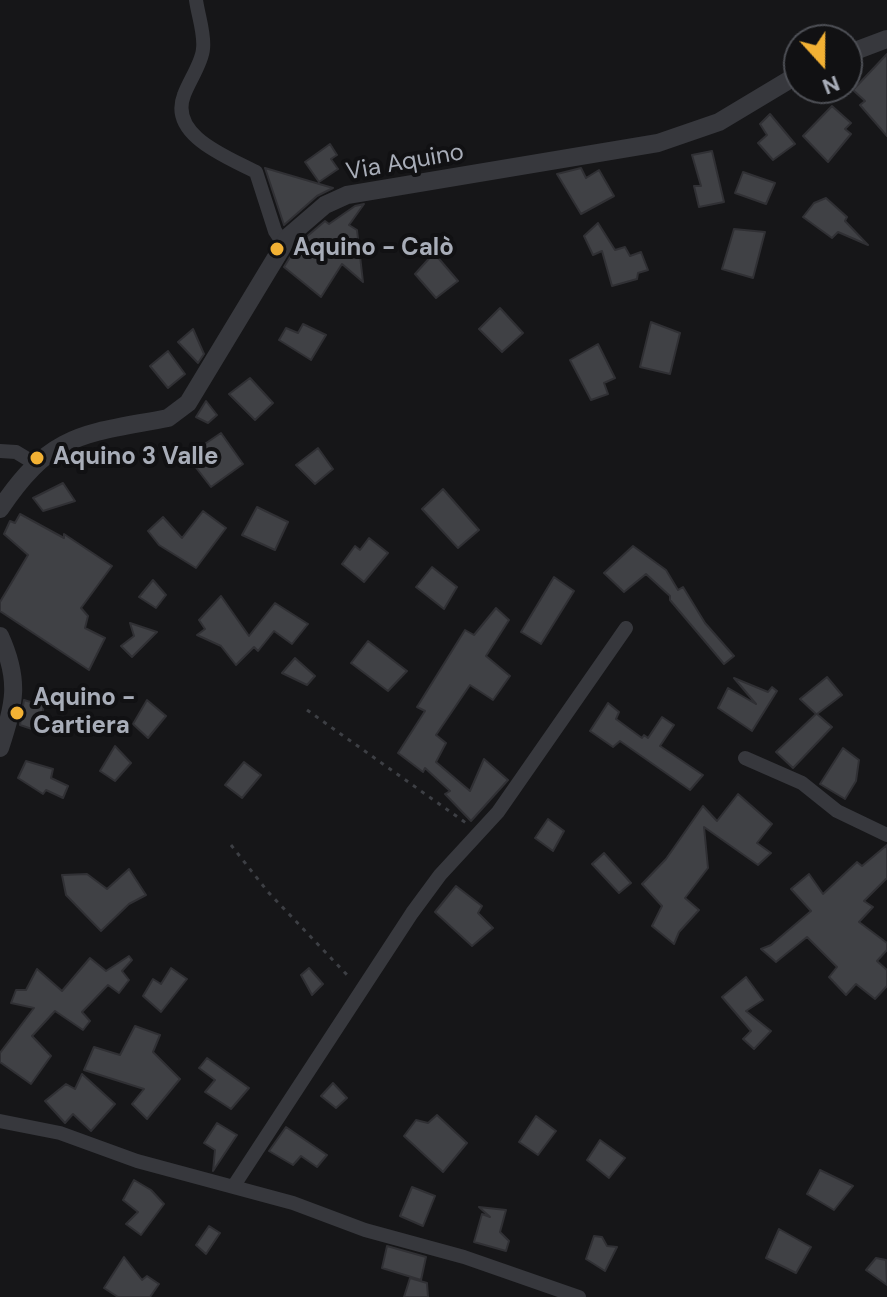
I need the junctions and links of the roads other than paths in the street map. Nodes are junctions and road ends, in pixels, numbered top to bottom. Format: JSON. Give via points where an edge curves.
{"nodes":[{"id":1,"x":196,"y":0,"type":"edge"},
{"id":2,"x":887,"y":39,"type":"edge"},
{"id":3,"x":863,"y":48,"type":"edge"},
{"id":4,"x":783,"y":84,"type":"edge"},
{"id":5,"x":285,"y":246,"type":"junction"},
{"id":6,"x":0,"y":451,"type":"edge"},
{"id":7,"x":36,"y":464,"type":"junction"},
{"id":8,"x":0,"y":509,"type":"edge"},
{"id":9,"x":626,"y":628,"type":"dead end"},
{"id":10,"x":0,"y":636,"type":"edge"},
{"id":11,"x":0,"y":748,"type":"edge"},
{"id":12,"x":745,"y":758,"type":"dead end"},
{"id":13,"x":887,"y":835,"type":"edge"},
{"id":14,"x":0,"y":1121,"type":"edge"},
{"id":15,"x":233,"y":1187,"type":"junction"},
{"id":16,"x":579,"y":1297,"type":"edge"}],
"edges":[{"from":1,"to":5,"type":"street","via":[[204,50],[180,104],[183,120],[208,148],[256,172]]},
{"from":2,"to":3,"type":"street"},
{"from":4,"to":5,"type":"street","name":"Via Aquino","via":[[719,122],[658,143],[347,195],[306,219]]},
{"from":5,"to":7,"type":"street","name":"Via Aquino","via":[[178,413],[90,431]]},
{"from":6,"to":7,"type":"street","via":[[16,452]]},
{"from":7,"to":8,"type":"street","name":"Via Aquino"},
{"from":9,"to":15,"type":"street","via":[[498,812],[440,875]]},
{"from":10,"to":11,"type":"street","via":[[11,661],[14,706]]},
{"from":12,"to":13,"type":"street","via":[[802,783],[837,811]]},
{"from":14,"to":15,"type":"street","via":[[80,1139]]},
{"from":15,"to":16,"type":"street"}]}
